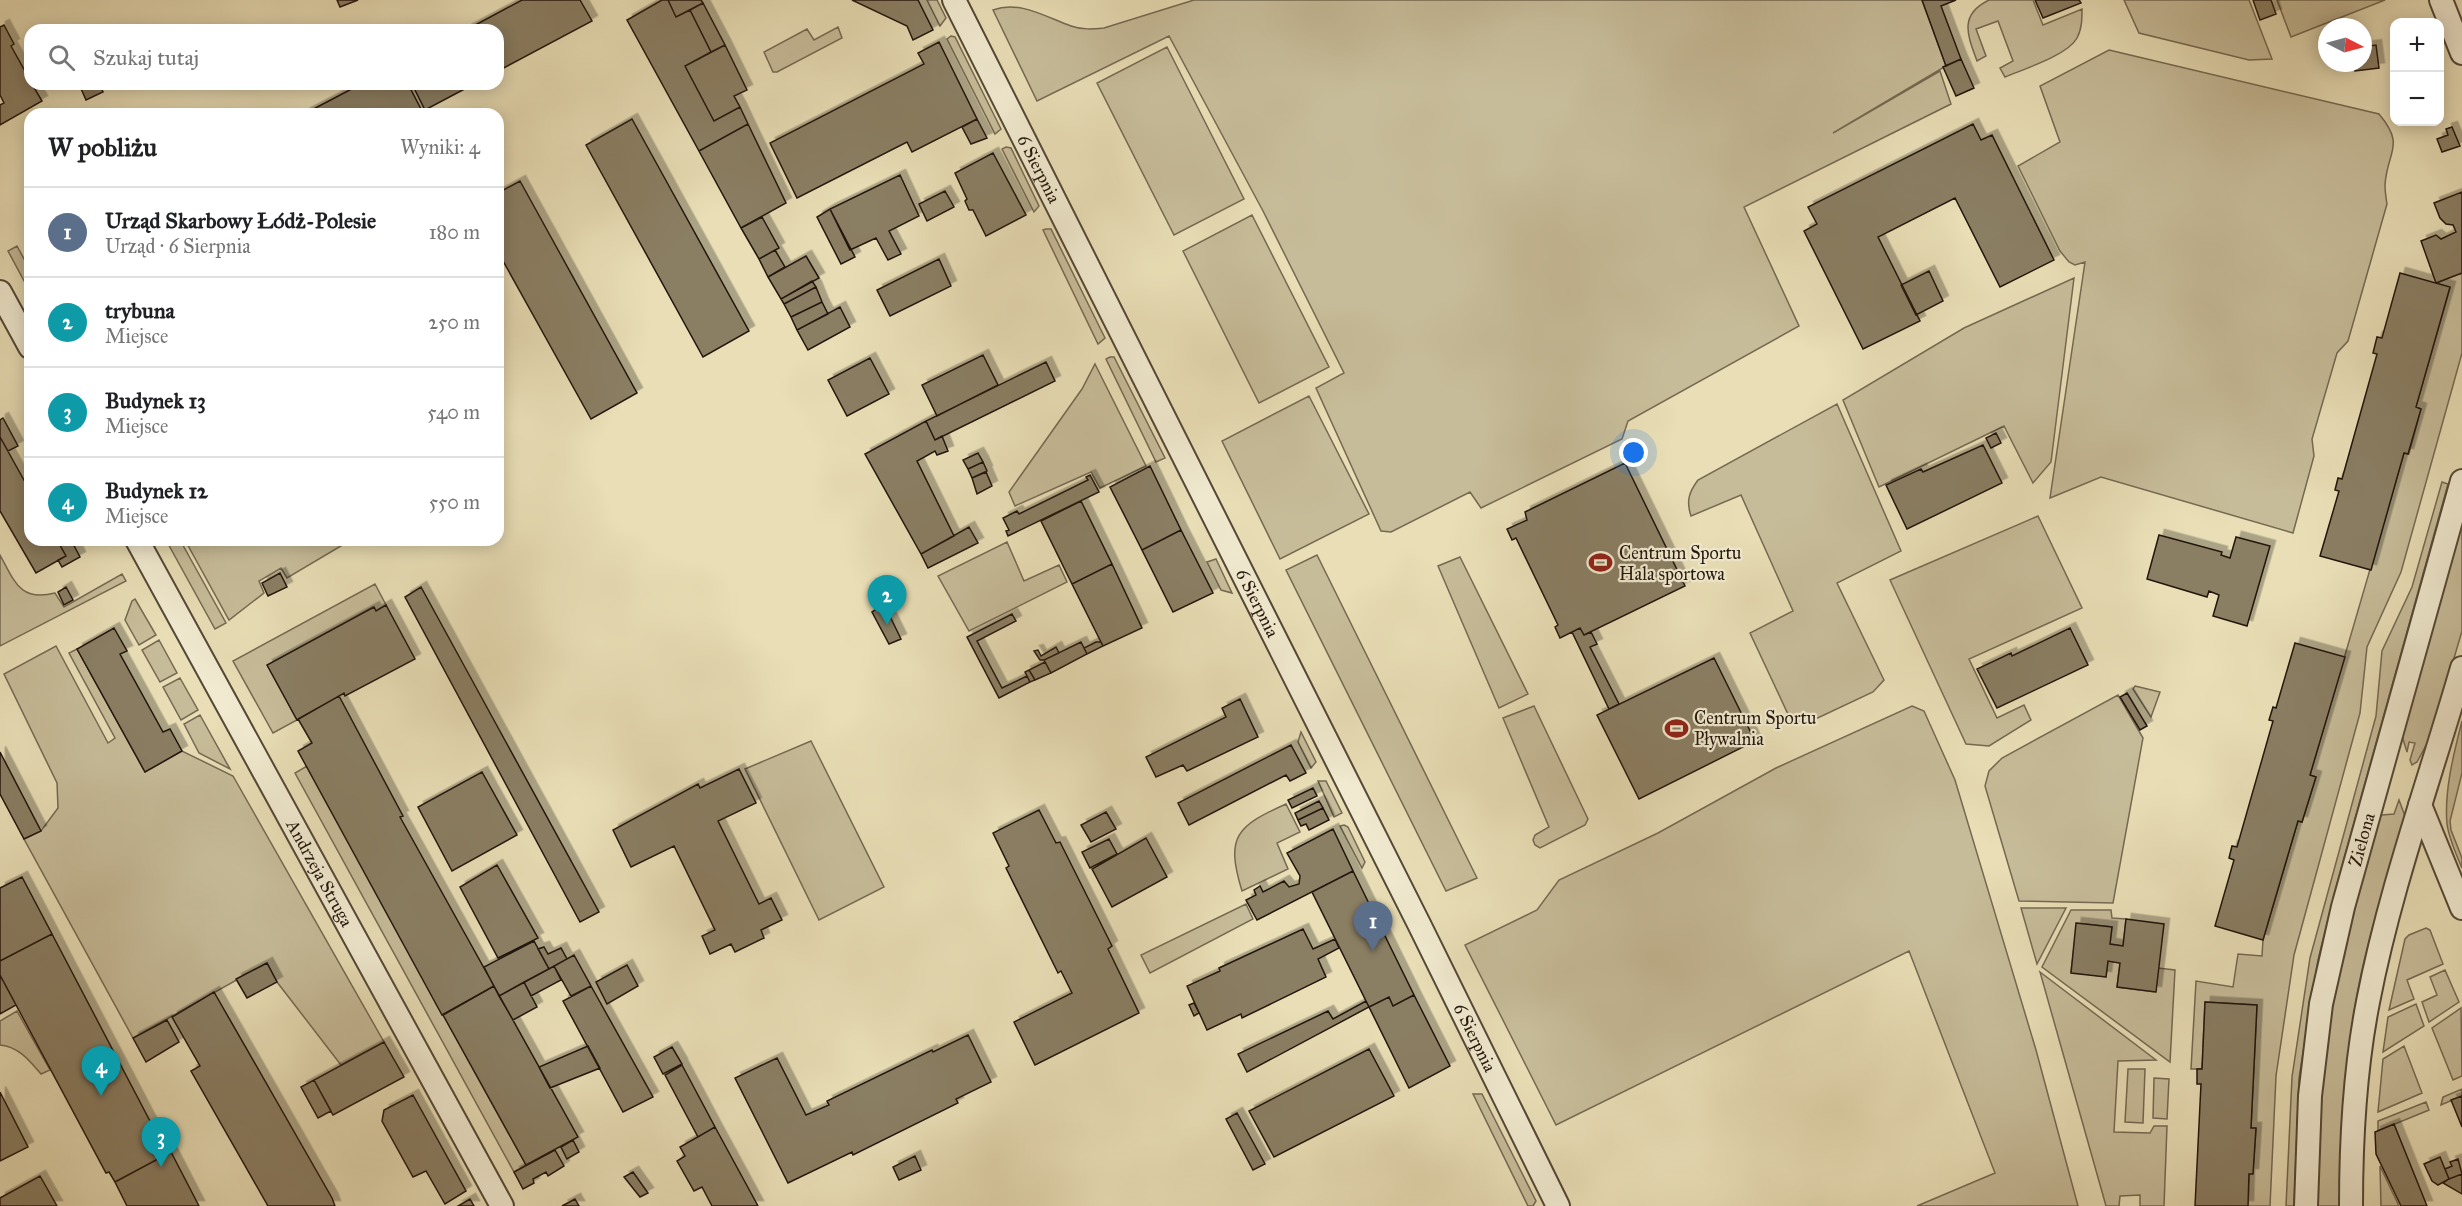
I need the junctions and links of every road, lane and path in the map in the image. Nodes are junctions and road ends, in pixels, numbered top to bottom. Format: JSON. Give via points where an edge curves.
{"nodes":[{"id":1,"x":954,"y":0,"type":"edge"},
{"id":2,"x":2442,"y":0,"type":"edge"},
{"id":3,"x":2462,"y":53,"type":"edge"},
{"id":4,"x":0,"y":292,"type":"edge"},
{"id":5,"x":24,"y":336,"type":"edge"},
{"id":6,"x":2462,"y":481,"type":"edge"},
{"id":7,"x":139,"y":546,"type":"edge"},
{"id":8,"x":2462,"y":668,"type":"edge"},
{"id":9,"x":2420,"y":805,"type":"junction"},
{"id":10,"x":2462,"y":908,"type":"edge"},
{"id":11,"x":502,"y":1206,"type":"edge"},
{"id":12,"x":1558,"y":1206,"type":"edge"},
{"id":13,"x":2306,"y":1206,"type":"edge"},
{"id":14,"x":2351,"y":1206,"type":"edge"}],
"edges":[{"from":1,"to":12,"type":"street","name":"6 Sierpnia"},
{"from":2,"to":3,"type":"street"},
{"from":4,"to":5,"type":"street"},
{"from":6,"to":13,"type":"street","name":"Zielona","via":[[2343,907],[2321,1004],[2310,1096]]},
{"from":7,"to":11,"type":"street","name":"Andrzeja Struga"},
{"from":8,"to":9,"type":"street"},
{"from":9,"to":10,"type":"street"},
{"from":9,"to":14,"type":"street","via":[[2367,1004],[2357,1081]]}]}
